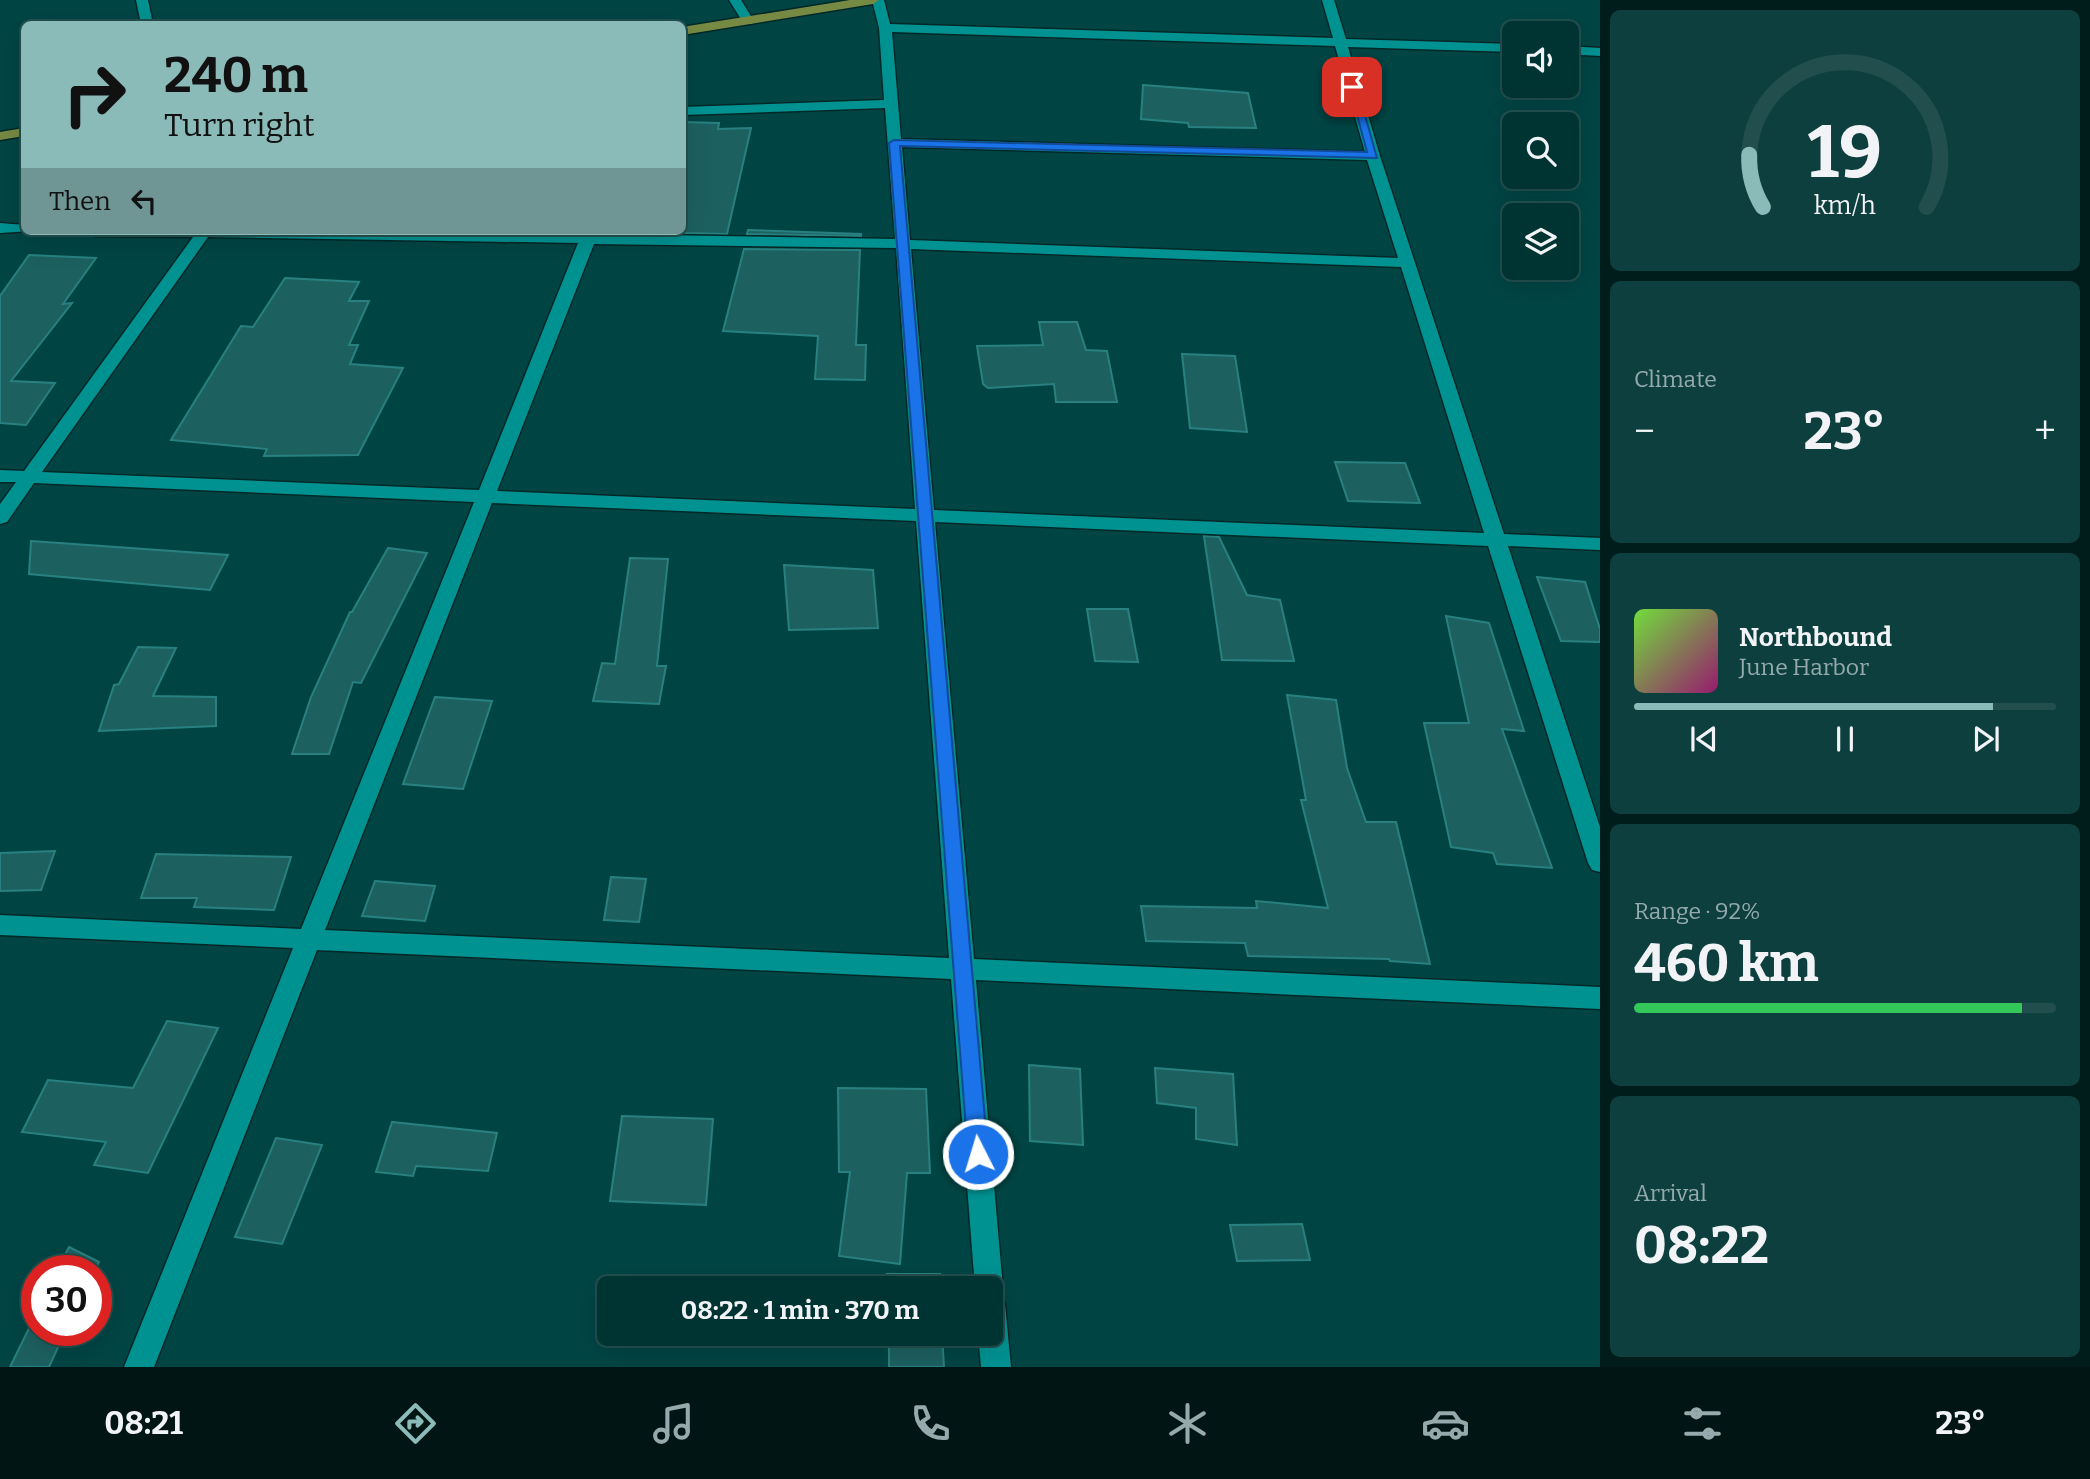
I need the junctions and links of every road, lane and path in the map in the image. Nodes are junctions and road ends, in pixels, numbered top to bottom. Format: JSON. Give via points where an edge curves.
{"nodes":[{"id":1,"x":142,"y":0,"type":"edge"},
{"id":2,"x":735,"y":0,"type":"edge"},
{"id":3,"x":873,"y":0,"type":"edge"},
{"id":4,"x":878,"y":0,"type":"edge"},
{"id":5,"x":1328,"y":0,"type":"edge"},
{"id":6,"x":146,"y":21,"type":"edge"},
{"id":7,"x":748,"y":21,"type":"junction"},
{"id":8,"x":885,"y":28,"type":"junction"},
{"id":9,"x":686,"y":30,"type":"edge"},
{"id":10,"x":1338,"y":42,"type":"junction"},
{"id":11,"x":1502,"y":48,"type":"edge"},
{"id":12,"x":1579,"y":51,"type":"edge"},
{"id":13,"x":1600,"y":52,"type":"edge"},
{"id":14,"x":891,"y":104,"type":"junction"},
{"id":15,"x":686,"y":111,"type":"edge"},
{"id":16,"x":21,"y":132,"type":"edge"},
{"id":17,"x":0,"y":135,"type":"edge"},
{"id":18,"x":894,"y":143,"type":"junction"},
{"id":19,"x":1373,"y":156,"type":"junction"},
{"id":20,"x":0,"y":228,"type":"edge"},
{"id":21,"x":21,"y":229,"type":"edge"},
{"id":22,"x":202,"y":235,"type":"edge"},
{"id":23,"x":589,"y":235,"type":"edge"},
{"id":24,"x":903,"y":244,"type":"junction"},
{"id":25,"x":1408,"y":263,"type":"junction"},
{"id":26,"x":0,"y":476,"type":"edge"},
{"id":27,"x":29,"y":477,"type":"junction"},
{"id":28,"x":486,"y":496,"type":"junction"},
{"id":29,"x":926,"y":515,"type":"junction"},
{"id":30,"x":0,"y":518,"type":"edge"},
{"id":31,"x":1497,"y":540,"type":"junction"},
{"id":32,"x":1600,"y":544,"type":"edge"},
{"id":33,"x":1600,"y":863,"type":"edge"},
{"id":34,"x":0,"y":925,"type":"edge"},
{"id":35,"x":309,"y":940,"type":"junction"},
{"id":36,"x":962,"y":967,"type":"junction"},
{"id":37,"x":1600,"y":998,"type":"edge"},
{"id":38,"x":988,"y":1276,"type":"edge"},
{"id":39,"x":994,"y":1346,"type":"edge"},
{"id":40,"x":139,"y":1367,"type":"edge"},
{"id":41,"x":996,"y":1367,"type":"edge"}],
"edges":[{"from":1,"to":6,"type":"street"},
{"from":2,"to":7,"type":"street"},
{"from":3,"to":7,"type":"main road"},
{"from":4,"to":8,"type":"street"},
{"from":5,"to":10,"type":"street"},
{"from":7,"to":9,"type":"main road"},
{"from":8,"to":10,"type":"street"},
{"from":8,"to":14,"type":"street"},
{"from":10,"to":11,"type":"street"},
{"from":10,"to":19,"type":"street"},
{"from":12,"to":13,"type":"street"},
{"from":14,"to":15,"type":"street"},
{"from":14,"to":18,"type":"street"},
{"from":16,"to":17,"type":"main road"},
{"from":18,"to":19,"type":"street"},
{"from":18,"to":24,"type":"street"},
{"from":19,"to":25,"type":"street"},
{"from":20,"to":21,"type":"street"},
{"from":22,"to":27,"type":"street"},
{"from":23,"to":24,"type":"street"},
{"from":23,"to":28,"type":"street"},
{"from":24,"to":25,"type":"street"},
{"from":24,"to":29,"type":"street"},
{"from":25,"to":31,"type":"street"},
{"from":26,"to":27,"type":"street"},
{"from":27,"to":28,"type":"street"},
{"from":27,"to":30,"type":"street"},
{"from":28,"to":29,"type":"street"},
{"from":28,"to":35,"type":"street"},
{"from":29,"to":31,"type":"street"},
{"from":29,"to":36,"type":"street"},
{"from":31,"to":32,"type":"street"},
{"from":31,"to":33,"type":"street"},
{"from":34,"to":35,"type":"street"},
{"from":35,"to":36,"type":"street"},
{"from":35,"to":40,"type":"street"},
{"from":36,"to":37,"type":"street"},
{"from":36,"to":38,"type":"street"},
{"from":39,"to":41,"type":"street"}]}
